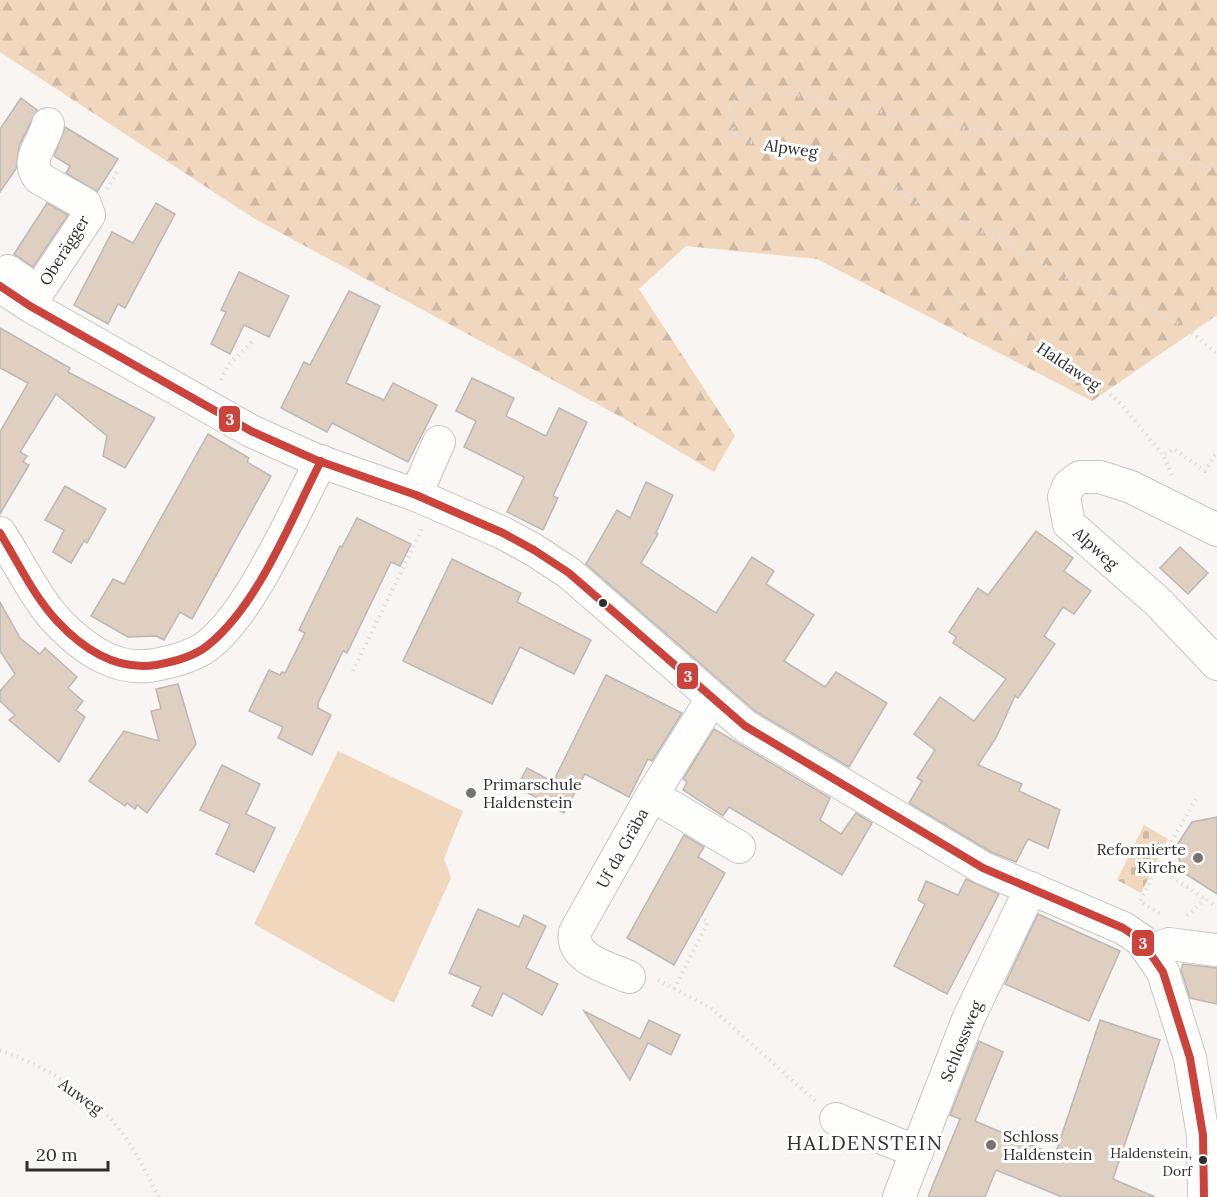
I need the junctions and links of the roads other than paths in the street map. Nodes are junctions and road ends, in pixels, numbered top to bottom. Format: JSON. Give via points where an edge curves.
{"nodes":[{"id":1,"x":48,"y":124,"type":"dead end"},
{"id":2,"x":0,"y":266,"type":"edge"},
{"id":3,"x":0,"y":286,"type":"edge"},
{"id":4,"x":439,"y":442,"type":"dead end"},
{"id":5,"x":321,"y":461,"type":"junction"},
{"id":6,"x":416,"y":495,"type":"junction"},
{"id":7,"x":1217,"y":530,"type":"edge"},
{"id":8,"x":0,"y":533,"type":"edge"},
{"id":9,"x":1217,"y":664,"type":"edge"},
{"id":10,"x":712,"y":699,"type":"junction"},
{"id":11,"x":652,"y":795,"type":"junction"},
{"id":12,"x":740,"y":847,"type":"dead end"},
{"id":13,"x":1031,"y":888,"type":"junction"},
{"id":14,"x":1217,"y":950,"type":"edge"},
{"id":15,"x":1151,"y":951,"type":"junction"},
{"id":16,"x":629,"y":977,"type":"road end"},
{"id":17,"x":836,"y":1119,"type":"road end"},
{"id":18,"x":917,"y":1152,"type":"junction"},
{"id":19,"x":899,"y":1197,"type":"edge"},
{"id":20,"x":1204,"y":1197,"type":"edge"}],
"edges":[{"from":1,"to":2,"type":"street","name":"Oberägger","via":[[33,160],[34,171],[85,204],[89,215],[38,292]]},
{"from":3,"to":5,"type":"street","via":[[251,431]]},
{"from":4,"to":6,"type":"street"},
{"from":5,"to":6,"type":"street"},
{"from":5,"to":8,"type":"street","via":[[245,604],[219,636],[193,655],[152,666],[108,661],[83,646],[55,619]]},
{"from":6,"to":10,"type":"street","via":[[503,533],[569,573]]},
{"from":7,"to":9,"type":"street","name":"Alpweg","via":[[1131,487],[1100,477],[1080,477],[1069,485],[1064,497],[1070,524],[1158,602]]},
{"from":10,"to":11,"type":"street","name":"Uf da Gräba"},
{"from":10,"to":13,"type":"street","via":[[745,726],[983,868]]},
{"from":11,"to":12,"type":"street"},
{"from":11,"to":16,"type":"street","name":"Uf da Gräba","via":[[575,932],[574,940],[584,956]]},
{"from":13,"to":15,"type":"street","via":[[1123,928]]},
{"from":13,"to":18,"type":"street","name":"Schlossweg","via":[[969,1017]]},
{"from":14,"to":15,"type":"street","via":[[1169,944]]},
{"from":15,"to":20,"type":"street","via":[[1164,972],[1190,1058],[1203,1135]]},
{"from":17,"to":18,"type":"street"},
{"from":18,"to":19,"type":"street","name":"Schlossweg"}]}
